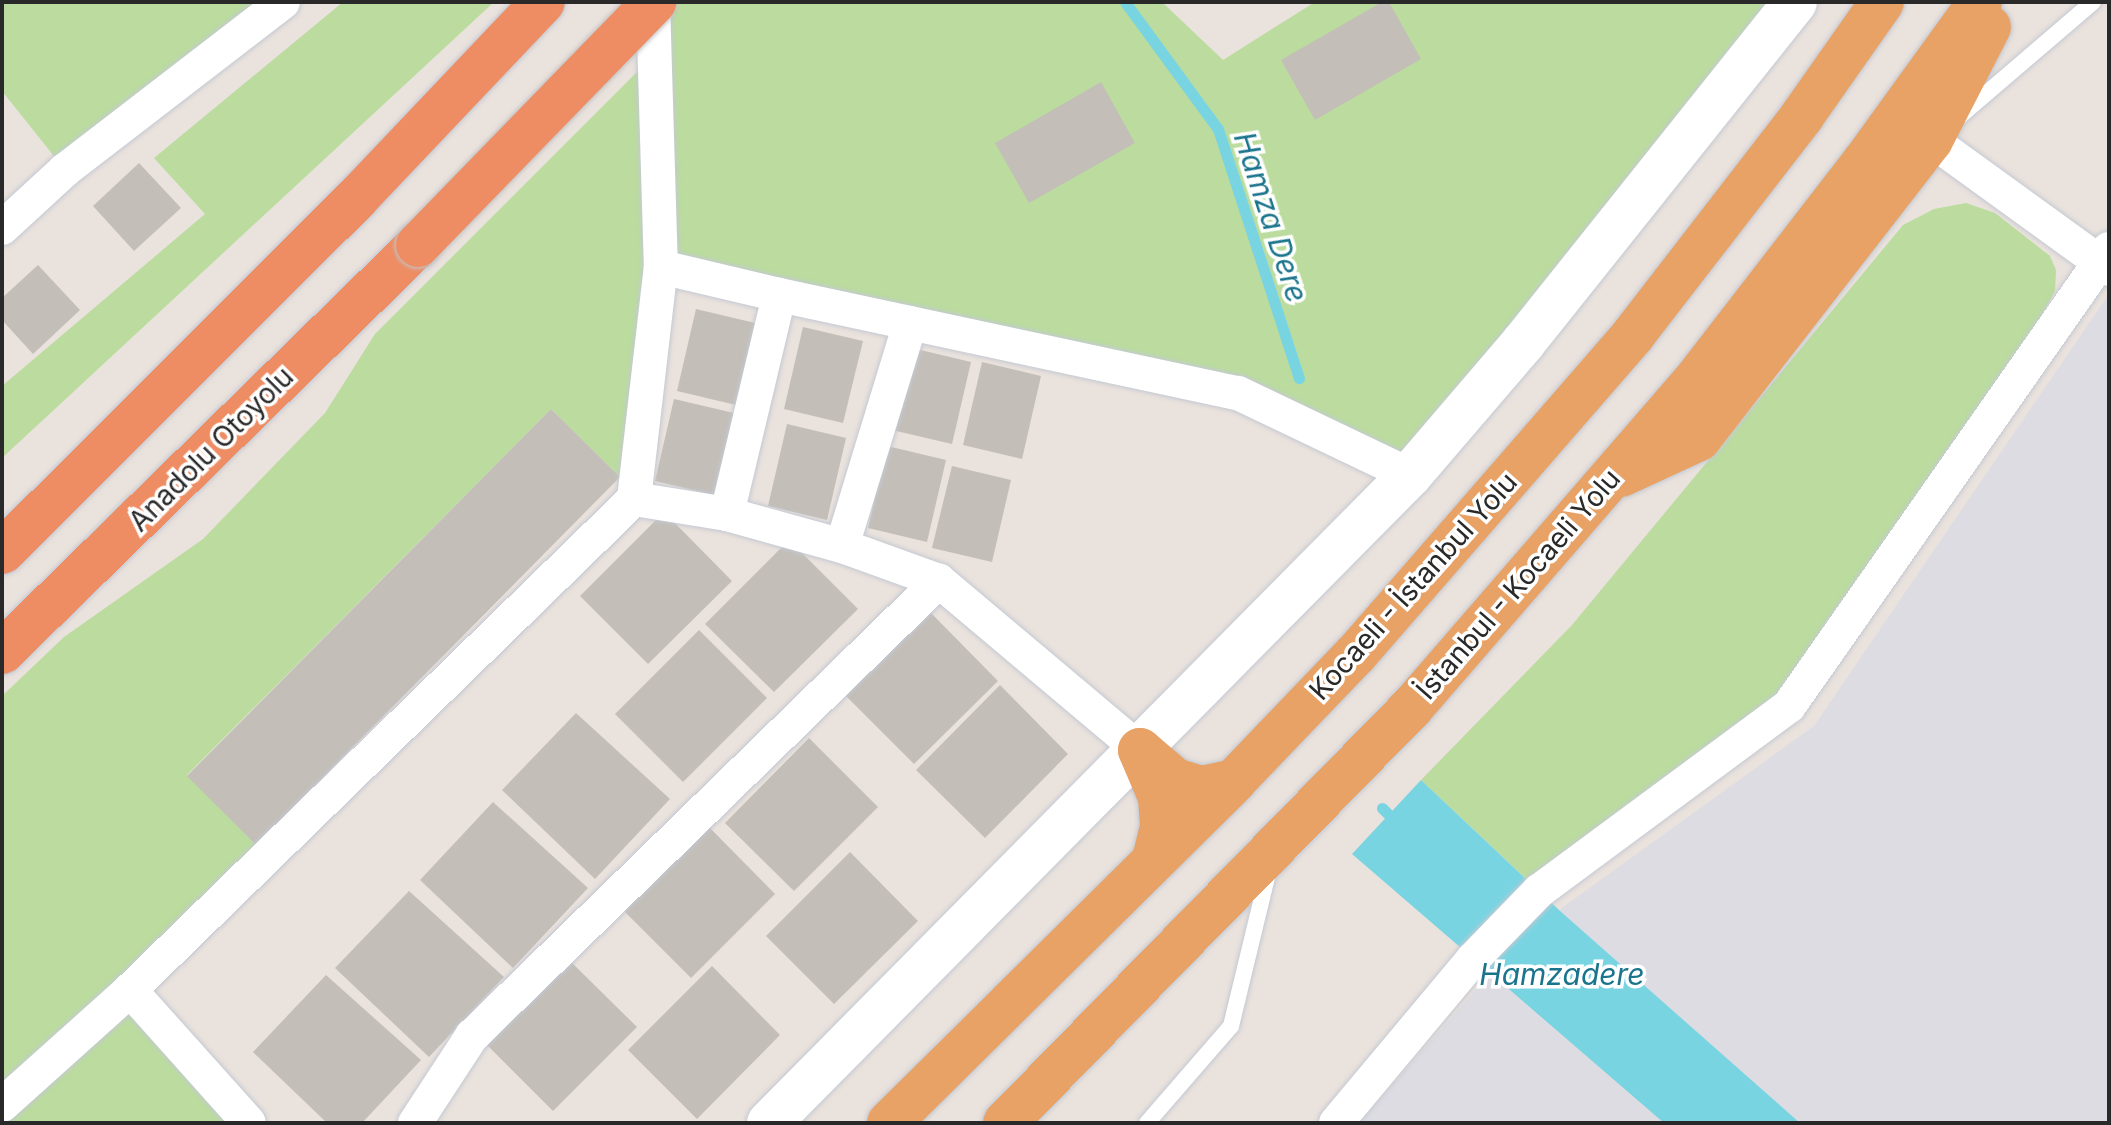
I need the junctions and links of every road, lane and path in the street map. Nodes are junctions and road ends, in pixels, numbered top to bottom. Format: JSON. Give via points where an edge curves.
{"nodes":[{"id":1,"x":283,"y":2,"type":"edge"},
{"id":2,"x":543,"y":2,"type":"edge"},
{"id":3,"x":654,"y":2,"type":"edge"},
{"id":4,"x":1795,"y":2,"type":"edge"},
{"id":5,"x":1882,"y":2,"type":"edge"},
{"id":6,"x":1980,"y":2,"type":"edge"},
{"id":7,"x":2001,"y":2,"type":"edge"},
{"id":8,"x":2093,"y":2,"type":"edge"},
{"id":9,"x":1931,"y":140,"type":"junction"},
{"id":10,"x":2,"y":228,"type":"edge"},
{"id":11,"x":2106,"y":261,"type":"edge"},
{"id":12,"x":661,"y":267,"type":"junction"},
{"id":13,"x":779,"y":295,"type":"junction"},
{"id":14,"x":910,"y":323,"type":"junction"},
{"id":15,"x":1410,"y":475,"type":"junction"},
{"id":16,"x":1608,"y":481,"type":"junction"},
{"id":17,"x":634,"y":499,"type":"junction"},
{"id":18,"x":727,"y":514,"type":"junction"},
{"id":19,"x":842,"y":546,"type":"junction"},
{"id":20,"x":2,"y":552,"type":"edge"},
{"id":21,"x":939,"y":581,"type":"junction"},
{"id":22,"x":2,"y":652,"type":"edge"},
{"id":23,"x":1140,"y":750,"type":"junction"},
{"id":24,"x":1234,"y":781,"type":"junction"},
{"id":25,"x":1274,"y":847,"type":"junction"},
{"id":26,"x":1154,"y":859,"type":"junction"},
{"id":27,"x":130,"y":990,"type":"junction"},
{"id":28,"x":2,"y":1105,"type":"edge"},
{"id":29,"x":249,"y":1123,"type":"edge"},
{"id":30,"x":415,"y":1123,"type":"edge"},
{"id":31,"x":769,"y":1123,"type":"edge"},
{"id":32,"x":889,"y":1123,"type":"edge"},
{"id":33,"x":1005,"y":1123,"type":"edge"},
{"id":34,"x":1147,"y":1123,"type":"edge"},
{"id":35,"x":1336,"y":1123,"type":"edge"}],
"edges":[{"from":1,"to":10,"type":"street","via":[[65,170]]},
{"from":2,"to":20,"type":"highway","via":[[357,198]]},
{"from":3,"to":12,"type":"street"},
{"from":3,"to":22,"type":"highway","name":"Anadolu Otoyolu","bridge":true,"via":[[418,245]]},
{"from":4,"to":15,"type":"main road","via":[[1523,343]]},
{"from":5,"to":24,"type":"highway","name":"Kocaeli - İstanbul Yolu","via":[[1802,116],[1633,335],[1356,654]]},
{"from":6,"to":16,"type":"highway","name":"İstanbul - Kocaeli Yolu","via":[[1702,372]]},
{"from":7,"to":9,"type":"highway"},
{"from":8,"to":9,"type":"lane"},
{"from":9,"to":11,"type":"street"},
{"from":9,"to":16,"type":"highway","via":[[1699,439]]},
{"from":11,"to":35,"type":"street","via":[[1789,706],[1539,891],[1473,959]]},
{"from":12,"to":13,"type":"street"},
{"from":12,"to":17,"type":"street"},
{"from":13,"to":14,"type":"street"},
{"from":13,"to":18,"type":"street"},
{"from":14,"to":15,"type":"street","via":[[1238,393]]},
{"from":14,"to":19,"type":"street"},
{"from":15,"to":23,"type":"main road"},
{"from":16,"to":25,"type":"highway","name":"İstanbul - Kocaeli Yolu","via":[[1412,707]]},
{"from":17,"to":18,"type":"street"},
{"from":17,"to":27,"type":"street"},
{"from":18,"to":19,"type":"street"},
{"from":19,"to":21,"type":"street"},
{"from":21,"to":23,"type":"street"},
{"from":21,"to":30,"type":"street","via":[[472,1036]]},
{"from":23,"to":24,"type":"highway","via":[[1175,780],[1202,788]]},
{"from":23,"to":26,"type":"highway","via":[[1160,797],[1162,826]]},
{"from":23,"to":31,"type":"main road"},
{"from":24,"to":26,"type":"highway","name":"Kocaeli - İstanbul Yolu"},
{"from":25,"to":33,"type":"highway","name":"İstanbul - Kocaeli Yolu"},
{"from":25,"to":34,"type":"lane","via":[[1231,1026]]},
{"from":26,"to":32,"type":"highway","name":"Kocaeli - İstanbul Yolu"},
{"from":27,"to":28,"type":"street"},
{"from":27,"to":29,"type":"street"}]}
